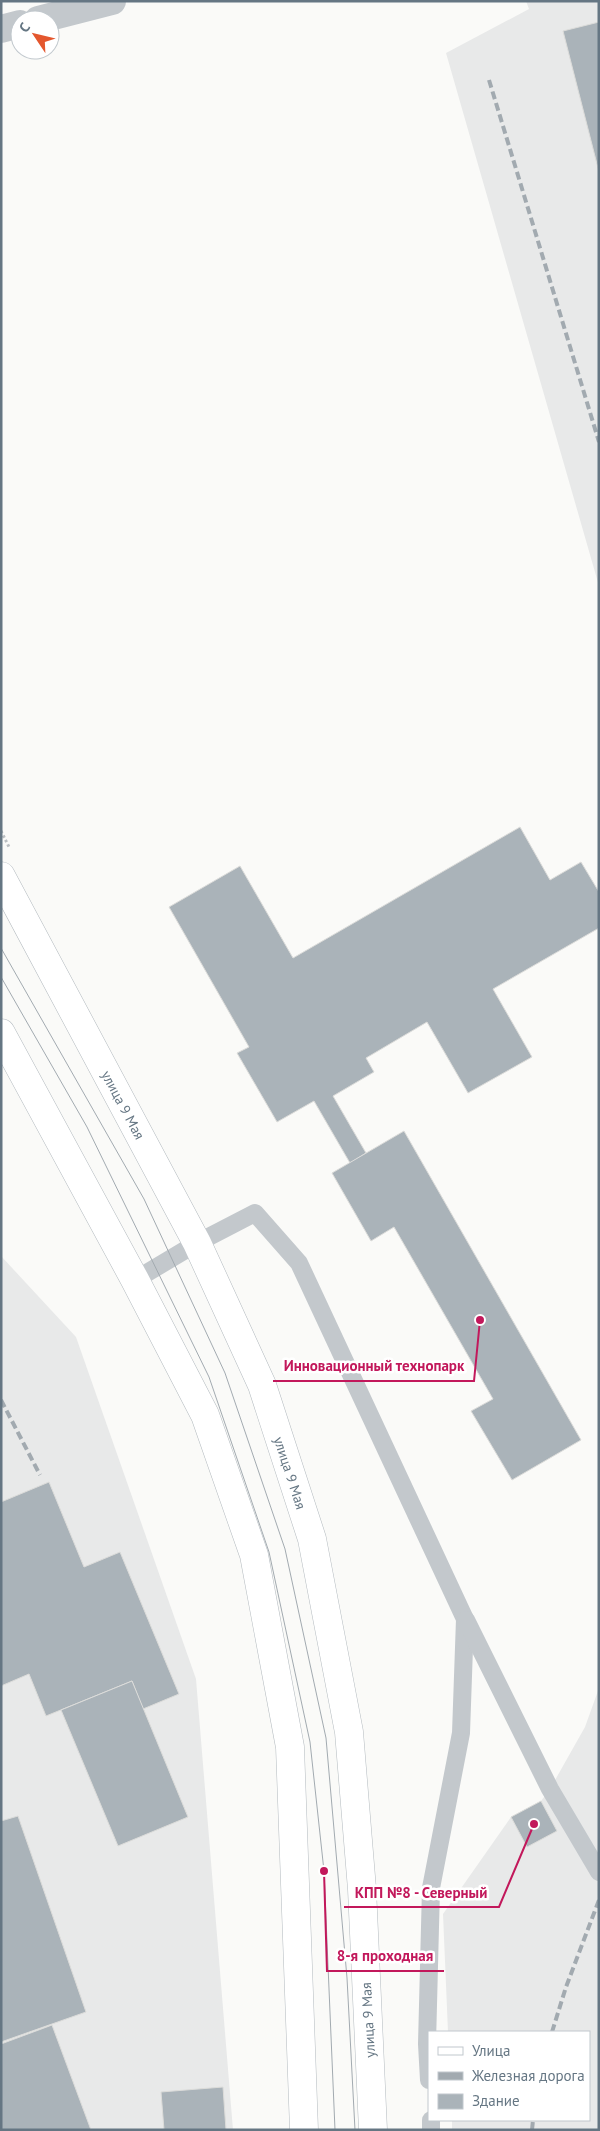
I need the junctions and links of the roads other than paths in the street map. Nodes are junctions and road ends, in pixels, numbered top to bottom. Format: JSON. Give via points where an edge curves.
{"nodes":[{"id":1,"x":112,"y":1,"type":"edge"},
{"id":2,"x":60,"y":14,"type":"edge"},
{"id":3,"x":1,"y":876,"type":"edge"},
{"id":4,"x":1,"y":1033,"type":"edge"},
{"id":5,"x":197,"y":1243,"type":"junction"},
{"id":6,"x":135,"y":1280,"type":"junction"},
{"id":7,"x":465,"y":1619,"type":"junction"},
{"id":8,"x":599,"y":1872,"type":"edge"},
{"id":9,"x":428,"y":2062,"type":"edge"},
{"id":10,"x":304,"y":2130,"type":"edge"},
{"id":11,"x":372,"y":2130,"type":"edge"}],
"edges":[{"from":1,"to":2,"type":"street"},
{"from":3,"to":5,"type":"main road","name":"улица 9 Мая"},
{"from":4,"to":6,"type":"main road"},
{"from":5,"to":6,"type":"lane"},
{"from":5,"to":7,"type":"lane","via":[[255,1213],[299,1263]]},
{"from":5,"to":11,"type":"main road","name":"улица 9 Мая","via":[[262,1385],[312,1539],[349,1732],[362,1889]]},
{"from":6,"to":10,"type":"main road","via":[[204,1415],[254,1555],[290,1747]]},
{"from":7,"to":8,"type":"lane","via":[[550,1789]]},
{"from":7,"to":9,"type":"lane","via":[[461,1733],[431,1888]]}]}
